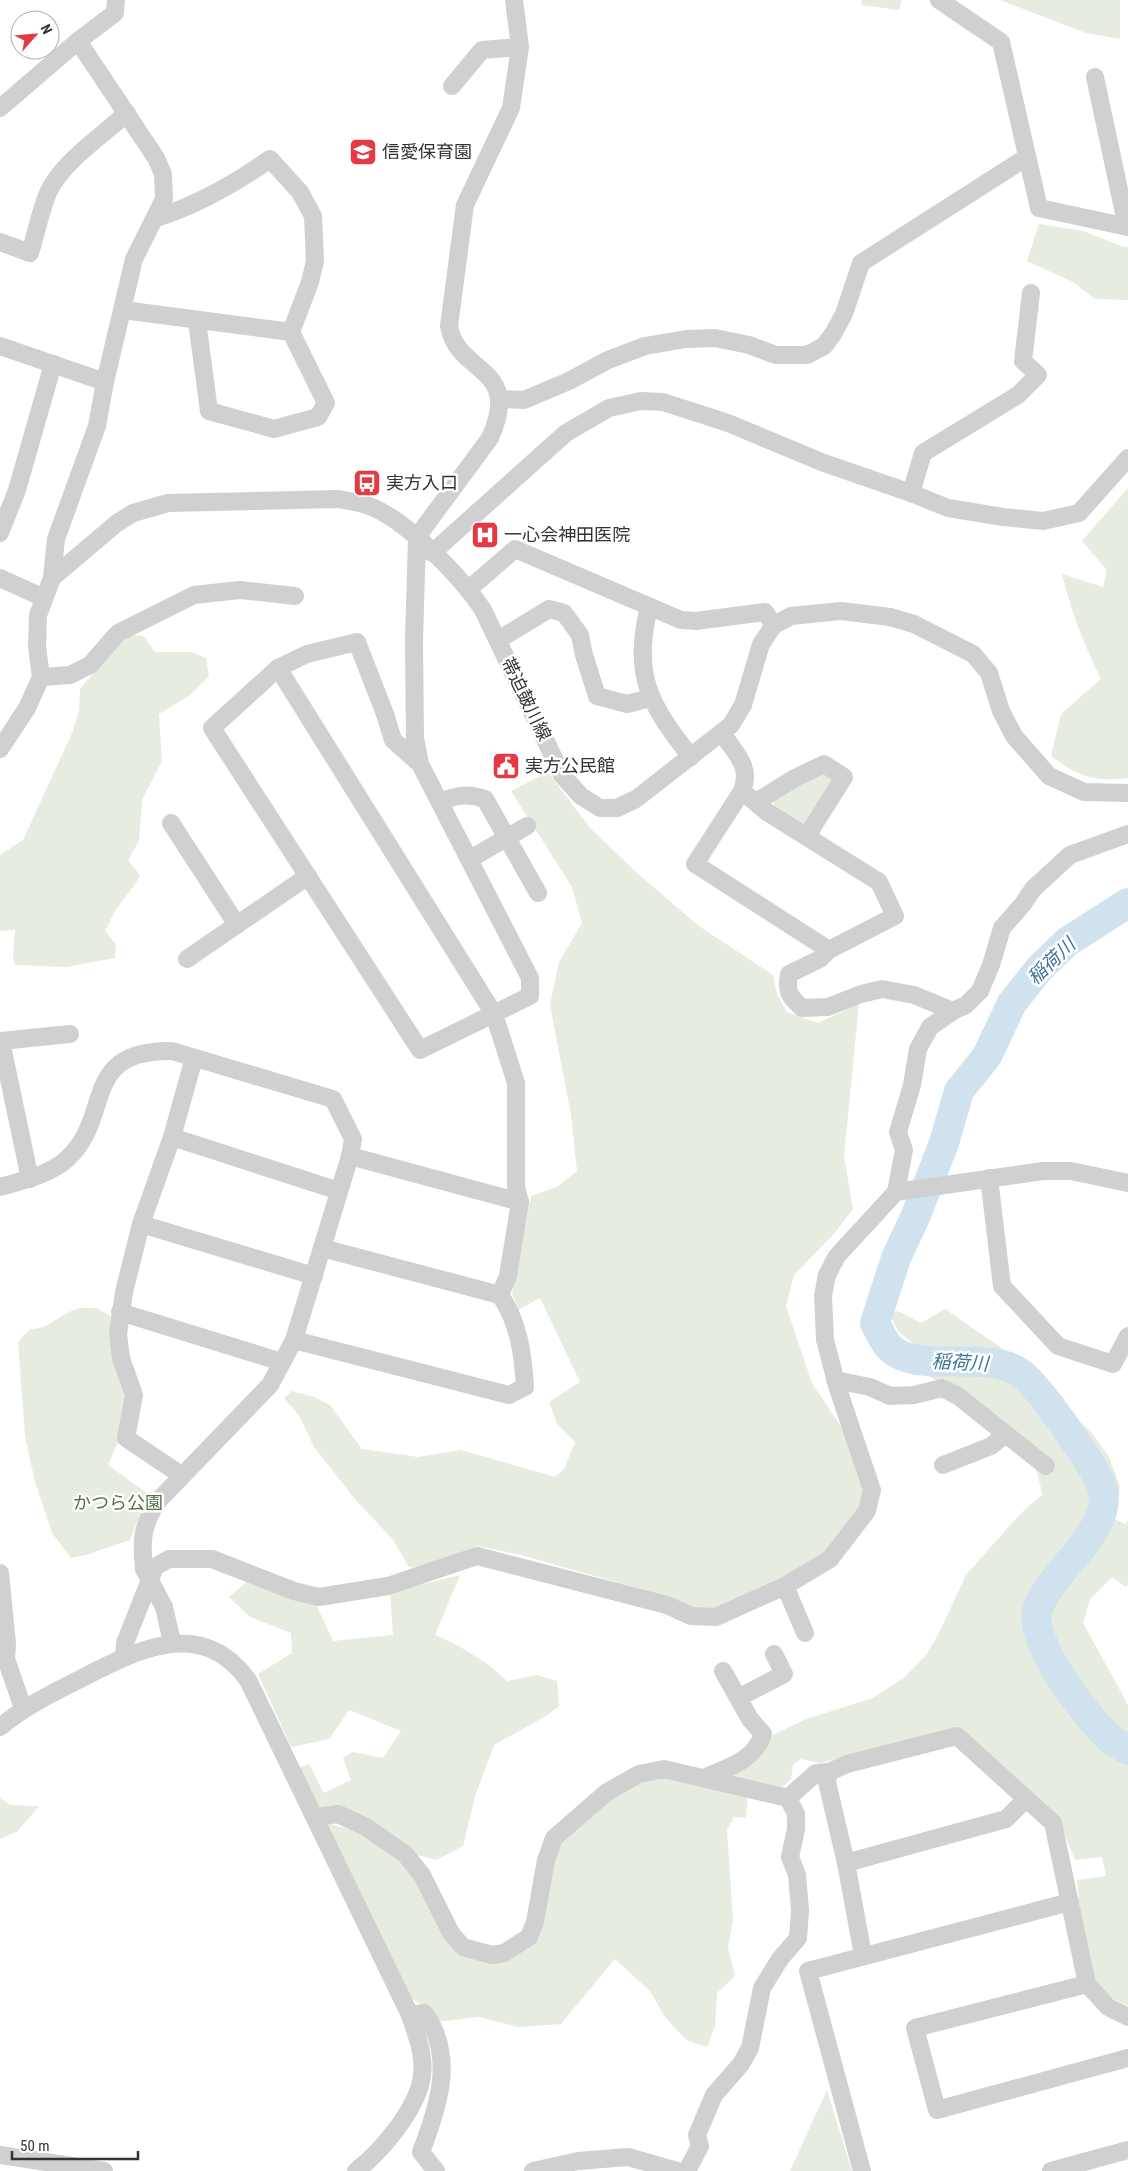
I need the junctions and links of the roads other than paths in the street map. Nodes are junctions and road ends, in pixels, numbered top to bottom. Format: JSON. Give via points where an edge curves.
{"nodes":[{"id":1,"x":116,"y":0,"type":"edge"},
{"id":2,"x":514,"y":0,"type":"edge"},
{"id":3,"x":939,"y":0,"type":"edge"},
{"id":4,"x":78,"y":41,"type":"junction"},
{"id":5,"x":520,"y":47,"type":"junction"},
{"id":6,"x":1095,"y":77,"type":"dead end"},
{"id":7,"x":452,"y":86,"type":"dead end"},
{"id":8,"x":0,"y":108,"type":"edge"},
{"id":9,"x":127,"y":113,"type":"junction"},
{"id":10,"x":1027,"y":157,"type":"junction"},
{"id":11,"x":156,"y":218,"type":"junction"},
{"id":12,"x":1127,"y":227,"type":"edge"},
{"id":13,"x":0,"y":242,"type":"edge"},
{"id":14,"x":1031,"y":293,"type":"dead end"},
{"id":15,"x":123,"y":310,"type":"junction"},
{"id":16,"x":197,"y":321,"type":"junction"},
{"id":17,"x":291,"y":332,"type":"junction"},
{"id":18,"x":0,"y":346,"type":"edge"},
{"id":19,"x":53,"y":364,"type":"junction"},
{"id":20,"x":105,"y":382,"type":"junction"},
{"id":21,"x":500,"y":399,"type":"junction"},
{"id":22,"x":1128,"y":458,"type":"edge"},
{"id":23,"x":911,"y":493,"type":"junction"},
{"id":24,"x":0,"y":533,"type":"edge"},
{"id":25,"x":417,"y":537,"type":"junction"},
{"id":26,"x":432,"y":553,"type":"junction"},
{"id":27,"x":0,"y":578,"type":"edge"},
{"id":28,"x":52,"y":578,"type":"junction"},
{"id":29,"x":469,"y":589,"type":"junction"},
{"id":30,"x":295,"y":596,"type":"dead end"},
{"id":31,"x":44,"y":598,"type":"junction"},
{"id":32,"x":649,"y":607,"type":"junction"},
{"id":33,"x":774,"y":624,"type":"junction"},
{"id":34,"x":498,"y":640,"type":"junction"},
{"id":35,"x":278,"y":668,"type":"junction"},
{"id":36,"x":41,"y":678,"type":"junction"},
{"id":37,"x":650,"y":698,"type":"junction"},
{"id":38,"x":722,"y":733,"type":"junction"},
{"id":39,"x":0,"y":749,"type":"edge"},
{"id":40,"x":691,"y":757,"type":"junction"},
{"id":41,"x":420,"y":764,"type":"junction"},
{"id":42,"x":742,"y":791,"type":"junction"},
{"id":43,"x":1128,"y":793,"type":"edge"},
{"id":44,"x":440,"y":802,"type":"junction"},
{"id":45,"x":756,"y":802,"type":"junction"},
{"id":46,"x":171,"y":823,"type":"dead end"},
{"id":47,"x":527,"y":826,"type":"dead end"},
{"id":48,"x":1128,"y":834,"type":"edge"},
{"id":49,"x":807,"y":836,"type":"junction"},
{"id":50,"x":507,"y":838,"type":"junction"},
{"id":51,"x":470,"y":859,"type":"junction"},
{"id":52,"x":308,"y":876,"type":"junction"},
{"id":53,"x":538,"y":893,"type":"dead end"},
{"id":54,"x":237,"y":925,"type":"junction"},
{"id":55,"x":829,"y":950,"type":"junction"},
{"id":56,"x":187,"y":959,"type":"dead end"},
{"id":57,"x":953,"y":1010,"type":"junction"},
{"id":58,"x":494,"y":1014,"type":"junction"},
{"id":59,"x":70,"y":1034,"type":"dead end"},
{"id":60,"x":194,"y":1058,"type":"junction"},
{"id":61,"x":172,"y":1137,"type":"junction"},
{"id":62,"x":350,"y":1156,"type":"junction"},
{"id":63,"x":989,"y":1178,"type":"junction"},
{"id":64,"x":30,"y":1179,"type":"junction"},
{"id":65,"x":1128,"y":1183,"type":"edge"},
{"id":66,"x":0,"y":1187,"type":"edge"},
{"id":67,"x":339,"y":1191,"type":"junction"},
{"id":68,"x":901,"y":1191,"type":"junction"},
{"id":69,"x":520,"y":1202,"type":"junction"},
{"id":70,"x":141,"y":1224,"type":"junction"},
{"id":71,"x":322,"y":1248,"type":"junction"},
{"id":72,"x":314,"y":1276,"type":"junction"},
{"id":73,"x":500,"y":1295,"type":"junction"},
{"id":74,"x":120,"y":1312,"type":"junction"},
{"id":75,"x":1128,"y":1336,"type":"edge"},
{"id":76,"x":294,"y":1340,"type":"junction"},
{"id":77,"x":282,"y":1362,"type":"junction"},
{"id":78,"x":835,"y":1380,"type":"junction"},
{"id":79,"x":1006,"y":1434,"type":"junction"},
{"id":80,"x":943,"y":1465,"type":"dead end"},
{"id":81,"x":1046,"y":1466,"type":"dead end"},
{"id":82,"x":181,"y":1475,"type":"junction"},
{"id":83,"x":0,"y":1573,"type":"edge"},
{"id":84,"x":785,"y":1586,"type":"junction"},
{"id":85,"x":805,"y":1633,"type":"dead end"},
{"id":86,"x":172,"y":1642,"type":"junction"},
{"id":87,"x":774,"y":1654,"type":"dead end"},
{"id":88,"x":124,"y":1657,"type":"junction"},
{"id":89,"x":723,"y":1671,"type":"dead end"},
{"id":90,"x":738,"y":1698,"type":"junction"},
{"id":91,"x":23,"y":1708,"type":"junction"},
{"id":92,"x":0,"y":1726,"type":"edge"},
{"id":93,"x":829,"y":1772,"type":"junction"},
{"id":94,"x":704,"y":1778,"type":"junction"},
{"id":95,"x":788,"y":1798,"type":"junction"},
{"id":96,"x":1026,"y":1799,"type":"junction"},
{"id":97,"x":316,"y":1817,"type":"junction"},
{"id":98,"x":846,"y":1862,"type":"junction"},
{"id":99,"x":1070,"y":1902,"type":"junction"},
{"id":100,"x":864,"y":1955,"type":"junction"},
{"id":101,"x":1087,"y":1984,"type":"junction"},
{"id":102,"x":410,"y":2015,"type":"junction"},
{"id":103,"x":1128,"y":2017,"type":"edge"},
{"id":104,"x":1128,"y":2058,"type":"edge"},
{"id":105,"x":1128,"y":2150,"type":"edge"},
{"id":106,"x":0,"y":2155,"type":"edge"},
{"id":107,"x":31,"y":2166,"type":"edge"},
{"id":108,"x":104,"y":2171,"type":"edge"},
{"id":109,"x":356,"y":2171,"type":"edge"},
{"id":110,"x":436,"y":2171,"type":"edge"},
{"id":111,"x":533,"y":2171,"type":"edge"},
{"id":112,"x":677,"y":2171,"type":"edge"},
{"id":113,"x":687,"y":2171,"type":"edge"},
{"id":114,"x":862,"y":2171,"type":"edge"},
{"id":115,"x":1051,"y":2171,"type":"edge"}],
"edges":[{"from":1,"to":4,"type":"street","via":[[115,13]]},
{"from":2,"to":5,"type":"street"},
{"from":3,"to":10,"type":"street","via":[[1001,42]]},
{"from":4,"to":8,"type":"street"},
{"from":4,"to":9,"type":"street"},
{"from":5,"to":7,"type":"street","via":[[482,50]]},
{"from":5,"to":21,"type":"street","via":[[512,108],[465,205],[450,308],[451,339],[490,377]]},
{"from":6,"to":12,"type":"street"},
{"from":9,"to":11,"type":"street","via":[[163,174],[164,199]]},
{"from":9,"to":13,"type":"street","via":[[56,180],[48,193],[30,253]]},
{"from":10,"to":12,"type":"street","via":[[1039,208]]},
{"from":10,"to":21,"type":"street","via":[[861,263],[844,314],[833,334],[824,346],[807,355],[776,356],[749,345],[715,338],[686,339],[645,346],[524,400]]},
{"from":11,"to":15,"type":"street","via":[[134,259]]},
{"from":11,"to":17,"type":"street","via":[[218,192],[270,159],[300,192],[313,216],[315,261]]},
{"from":14,"to":23,"type":"street","via":[[1023,361],[1038,375],[1018,395],[923,453]]},
{"from":15,"to":16,"type":"street"},
{"from":15,"to":20,"type":"street"},
{"from":16,"to":17,"type":"street"},
{"from":16,"to":17,"type":"street","via":[[209,411],[274,429],[318,417],[326,403]]},
{"from":18,"to":19,"type":"street"},
{"from":19,"to":20,"type":"street"},
{"from":19,"to":24,"type":"street","via":[[17,490]]},
{"from":20,"to":28,"type":"street","via":[[97,426],[56,539]]},
{"from":21,"to":25,"type":"street","via":[[498,421],[490,438]]},
{"from":22,"to":23,"type":"street","via":[[1079,513],[1043,521],[948,508]]},
{"from":23,"to":26,"type":"street","via":[[824,463],[728,422],[681,406],[641,401],[609,408],[566,433]]},
{"from":25,"to":26,"type":"street","name":"帯迫皷川線"},
{"from":25,"to":28,"type":"street","name":"帯迫皷川線","via":[[374,507],[344,500],[168,503],[133,513],[117,523]]},
{"from":25,"to":41,"type":"street","via":[[414,641],[416,738]]},
{"from":26,"to":29,"type":"street","name":"帯迫皷川線"},
{"from":27,"to":31,"type":"street"},
{"from":28,"to":31,"type":"street","name":"帯迫皷川線"},
{"from":29,"to":32,"type":"street","via":[[515,548]]},
{"from":29,"to":34,"type":"street","name":"帯迫皷川線"},
{"from":30,"to":36,"type":"street","via":[[240,590],[194,595],[118,633],[90,665],[70,675]]},
{"from":31,"to":36,"type":"street","name":"帯迫皷川線","via":[[38,616]]},
{"from":32,"to":33,"type":"street","via":[[681,620],[696,621],[765,612]]},
{"from":32,"to":37,"type":"street","via":[[643,630],[643,661]]},
{"from":33,"to":38,"type":"street","name":"帯迫皷川線","via":[[761,644],[743,705]]},
{"from":33,"to":43,"type":"street","via":[[791,616],[841,612],[890,617],[914,624],[973,654],[989,673],[1014,736],[1049,776],[1084,792]]},
{"from":34,"to":37,"type":"street","via":[[549,609],[564,612],[580,635],[597,696],[626,704]]},
{"from":34,"to":40,"type":"street","name":"帯迫皷川線","via":[[562,774],[580,796],[600,808],[617,808],[636,799]]},
{"from":35,"to":41,"type":"street","via":[[307,654],[357,642],[393,740]]},
{"from":35,"to":52,"type":"street","via":[[212,728]]},
{"from":35,"to":58,"type":"street"},
{"from":36,"to":39,"type":"street","via":[[27,708]]},
{"from":37,"to":40,"type":"street","via":[[663,722]]},
{"from":38,"to":40,"type":"street","name":"帯迫皷川線"},
{"from":38,"to":42,"type":"street","via":[[745,766],[747,780]]},
{"from":41,"to":44,"type":"street"},
{"from":42,"to":45,"type":"street"},
{"from":42,"to":55,"type":"street","via":[[694,864]]},
{"from":44,"to":50,"type":"street","via":[[453,796],[471,794],[485,799]]},
{"from":44,"to":51,"type":"street"},
{"from":45,"to":49,"type":"street"},
{"from":45,"to":49,"type":"street","via":[[824,764],[844,776]]},
{"from":46,"to":54,"type":"street"},
{"from":47,"to":50,"type":"street"},
{"from":48,"to":57,"type":"street","via":[[1070,855],[1033,889],[1002,928],[980,991],[966,1005]]},
{"from":49,"to":55,"type":"street","via":[[879,882],[895,916]]},
{"from":50,"to":51,"type":"street"},
{"from":50,"to":53,"type":"street"},
{"from":51,"to":58,"type":"street","via":[[530,978],[530,996]]},
{"from":52,"to":54,"type":"street"},
{"from":52,"to":58,"type":"street","via":[[420,1050]]},
{"from":54,"to":56,"type":"street"},
{"from":55,"to":57,"type":"street","via":[[789,974],[787,988],[802,1008],[828,1007],[882,989],[914,995]]},
{"from":57,"to":68,"type":"street","via":[[930,1027],[918,1050],[898,1132],[904,1150]]},
{"from":58,"to":69,"type":"street","via":[[516,1083],[516,1187]]},
{"from":59,"to":64,"type":"street","via":[[1,1041]]},
{"from":60,"to":61,"type":"street"},
{"from":60,"to":62,"type":"street","via":[[333,1099],[353,1139]]},
{"from":60,"to":64,"type":"street","via":[[172,1051],[149,1050],[119,1063],[107,1077],[76,1150],[53,1169]]},
{"from":61,"to":67,"type":"street"},
{"from":61,"to":70,"type":"street"},
{"from":62,"to":67,"type":"street"},
{"from":62,"to":69,"type":"street"},
{"from":63,"to":65,"type":"street","via":[[1071,1171]]},
{"from":63,"to":68,"type":"street"},
{"from":63,"to":75,"type":"street","via":[[1002,1286],[1058,1346],[1113,1364]]},
{"from":64,"to":66,"type":"street"},
{"from":67,"to":71,"type":"street"},
{"from":68,"to":78,"type":"street","via":[[837,1256],[827,1275],[823,1296],[825,1340]]},
{"from":69,"to":73,"type":"street","via":[[508,1276]]},
{"from":70,"to":72,"type":"street"},
{"from":70,"to":74,"type":"street"},
{"from":71,"to":72,"type":"street"},
{"from":71,"to":73,"type":"street"},
{"from":72,"to":76,"type":"street"},
{"from":73,"to":76,"type":"street","via":[[510,1310],[522,1346],[525,1387],[509,1394]]},
{"from":74,"to":77,"type":"street"},
{"from":74,"to":82,"type":"street","via":[[121,1358],[134,1395],[126,1438]]},
{"from":76,"to":77,"type":"street"},
{"from":77,"to":82,"type":"street","via":[[270,1385]]},
{"from":78,"to":79,"type":"street","via":[[870,1387],[890,1396],[914,1395],[942,1388],[958,1396]]},
{"from":78,"to":84,"type":"street","via":[[872,1490],[867,1511],[830,1558]]},
{"from":79,"to":80,"type":"street","via":[[991,1446]]},
{"from":79,"to":81,"type":"street"},
{"from":82,"to":86,"type":"street","bridge":true,"via":[[157,1502],[145,1522],[141,1543],[144,1569],[164,1607]]},
{"from":83,"to":91,"type":"street","via":[[7,1634],[6,1659]]},
{"from":84,"to":85,"type":"street"},
{"from":84,"to":88,"type":"street","via":[[716,1617],[691,1616],[667,1605],[478,1556],[388,1586],[319,1597],[294,1591],[212,1559],[169,1559],[155,1567],[125,1643]]},
{"from":86,"to":88,"type":"street"},
{"from":86,"to":97,"type":"street","via":[[198,1645],[238,1666]]},
{"from":87,"to":90,"type":"street","via":[[784,1674]]},
{"from":88,"to":91,"type":"street"},
{"from":89,"to":90,"type":"street"},
{"from":90,"to":94,"type":"street","via":[[763,1734],[760,1746],[746,1760]]},
{"from":91,"to":92,"type":"street"},
{"from":93,"to":95,"type":"street","via":[[816,1773]]},
{"from":93,"to":96,"type":"street","via":[[847,1764],[957,1736]]},
{"from":93,"to":98,"type":"street","via":[[827,1782]]},
{"from":94,"to":95,"type":"street"},
{"from":94,"to":97,"type":"street","via":[[664,1769],[639,1774],[607,1792],[572,1820],[554,1838],[529,1937],[504,1953],[492,1955],[463,1946],[452,1933],[422,1875],[405,1854],[338,1814]]},
{"from":95,"to":113,"type":"street","via":[[796,1814],[790,1856],[797,1875],[798,1938],[762,1988],[750,2048],[741,2064],[714,2094],[697,2135],[700,2146]]},
{"from":96,"to":98,"type":"street","via":[[1006,1818]]},
{"from":96,"to":99,"type":"street","via":[[1053,1823]]},
{"from":97,"to":102,"type":"street"},
{"from":98,"to":100,"type":"street"},
{"from":99,"to":100,"type":"street"},
{"from":99,"to":101,"type":"street"},
{"from":100,"to":114,"type":"street","via":[[808,1971]]},
{"from":101,"to":103,"type":"street","via":[[1108,2007]]},
{"from":101,"to":104,"type":"street","via":[[915,2028],[937,2110]]},
{"from":102,"to":109,"type":"street","via":[[422,2056],[422,2076],[415,2101],[392,2134]]},
{"from":102,"to":110,"type":"street","via":[[424,2013],[439,2044],[442,2080],[435,2114],[421,2152]]},
{"from":105,"to":115,"type":"street"},
{"from":106,"to":107,"type":"street"},
{"from":107,"to":108,"type":"street"},
{"from":111,"to":112,"type":"street","via":[[578,2161],[628,2157]]}]}
